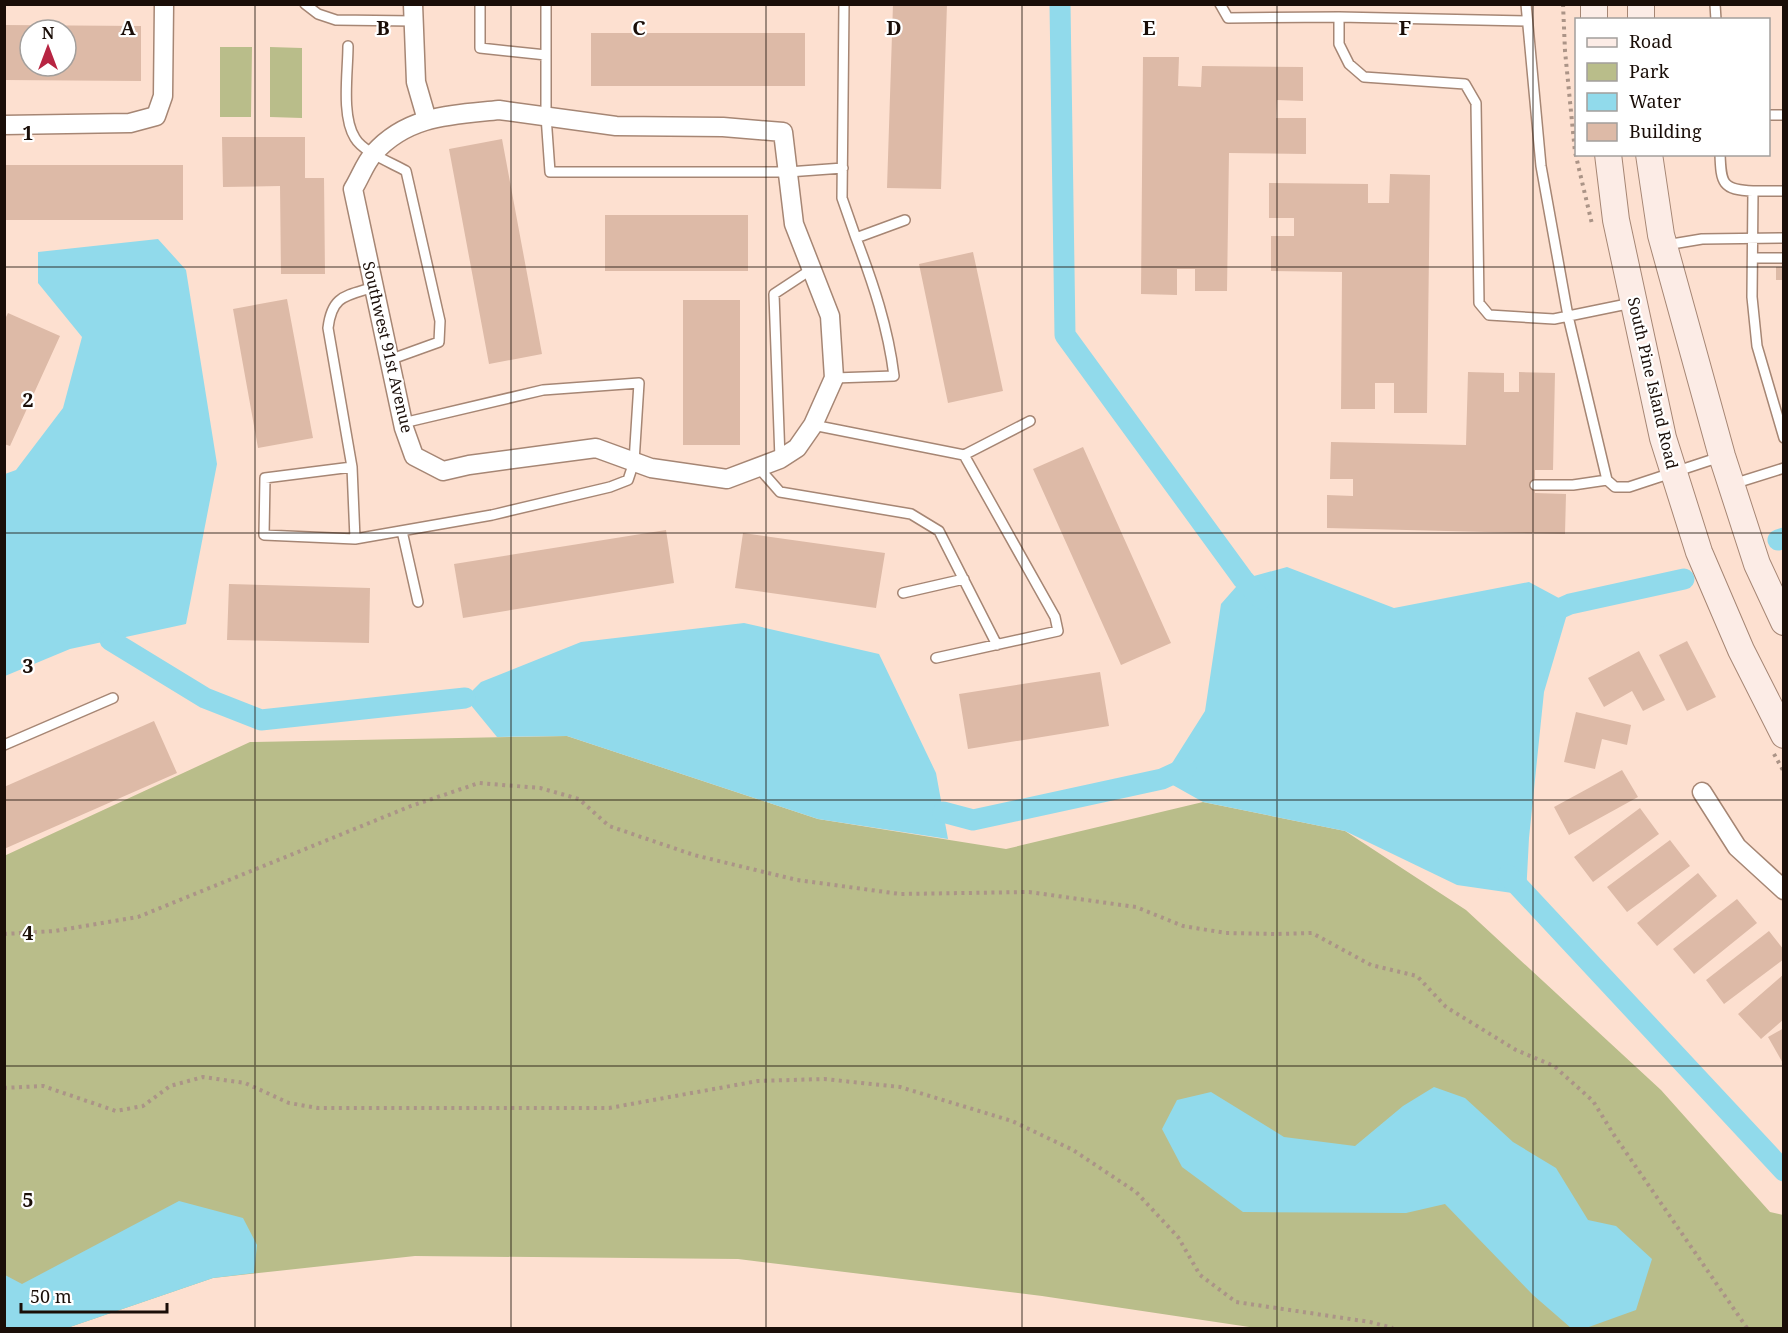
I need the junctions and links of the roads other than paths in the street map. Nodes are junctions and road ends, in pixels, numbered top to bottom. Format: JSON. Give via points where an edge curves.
{"nodes":[{"id":1,"x":164,"y":4,"type":"edge"},
{"id":2,"x":305,"y":4,"type":"edge"},
{"id":3,"x":480,"y":4,"type":"edge"},
{"id":4,"x":546,"y":4,"type":"edge"},
{"id":5,"x":844,"y":4,"type":"edge"},
{"id":6,"x":1220,"y":4,"type":"edge"},
{"id":7,"x":1526,"y":4,"type":"edge"},
{"id":8,"x":413,"y":13,"type":"edge"},
{"id":9,"x":1340,"y":17,"type":"junction"},
{"id":10,"x":1527,"y":21,"type":"junction"},
{"id":11,"x":348,"y":46,"type":"dead end"},
{"id":12,"x":546,"y":55,"type":"junction"},
{"id":13,"x":546,"y":116,"type":"junction"},
{"id":14,"x":427,"y":120,"type":"junction"},
{"id":15,"x":4,"y":125,"type":"edge"},
{"id":16,"x":373,"y":154,"type":"junction"},
{"id":17,"x":1608,"y":156,"type":"edge"},
{"id":18,"x":1649,"y":156,"type":"edge"},
{"id":19,"x":1720,"y":156,"type":"edge"},
{"id":20,"x":843,"y":168,"type":"junction"},
{"id":21,"x":788,"y":171,"type":"junction"},
{"id":22,"x":1753,"y":191,"type":"junction"},
{"id":23,"x":1784,"y":191,"type":"edge"},
{"id":24,"x":905,"y":220,"type":"dead end"},
{"id":25,"x":856,"y":238,"type":"junction"},
{"id":26,"x":1784,"y":238,"type":"edge"},
{"id":27,"x":1753,"y":239,"type":"junction"},
{"id":28,"x":1664,"y":246,"type":"junction"},
{"id":29,"x":1753,"y":258,"type":"junction"},
{"id":30,"x":1784,"y":258,"type":"edge"},
{"id":31,"x":812,"y":269,"type":"junction"},
{"id":32,"x":374,"y":288,"type":"junction"},
{"id":33,"x":1634,"y":302,"type":"junction"},
{"id":34,"x":1568,"y":316,"type":"junction"},
{"id":35,"x":390,"y":360,"type":"junction"},
{"id":36,"x":834,"y":378,"type":"junction"},
{"id":37,"x":1030,"y":421,"type":"dead end"},
{"id":38,"x":403,"y":423,"type":"junction"},
{"id":39,"x":813,"y":425,"type":"junction"},
{"id":40,"x":1784,"y":438,"type":"edge"},
{"id":41,"x":964,"y":455,"type":"junction"},
{"id":42,"x":1722,"y":456,"type":"junction"},
{"id":43,"x":780,"y":459,"type":"junction"},
{"id":44,"x":634,"y":462,"type":"junction"},
{"id":45,"x":352,"y":467,"type":"junction"},
{"id":46,"x":758,"y":467,"type":"junction"},
{"id":47,"x":1784,"y":468,"type":"edge"},
{"id":48,"x":1673,"y":472,"type":"junction"},
{"id":49,"x":1607,"y":480,"type":"junction"},
{"id":50,"x":1535,"y":485,"type":"dead end"},
{"id":51,"x":1731,"y":485,"type":"junction"},
{"id":52,"x":402,"y":531,"type":"junction"},
{"id":53,"x":355,"y":539,"type":"junction"},
{"id":54,"x":964,"y":579,"type":"junction"},
{"id":55,"x":903,"y":593,"type":"dead end"},
{"id":56,"x":418,"y":602,"type":"dead end"},
{"id":57,"x":1784,"y":622,"type":"edge"},
{"id":58,"x":997,"y":645,"type":"junction"},
{"id":59,"x":936,"y":658,"type":"dead end"},
{"id":60,"x":113,"y":698,"type":"dead end"},
{"id":61,"x":1784,"y":735,"type":"edge"},
{"id":62,"x":4,"y":745,"type":"edge"},
{"id":63,"x":1702,"y":792,"type":"dead end"},
{"id":64,"x":1784,"y":890,"type":"edge"}],
"edges":[{"from":1,"to":15,"type":"street","via":[[163,96],[156,116],[130,123]]},
{"from":2,"to":8,"type":"lane","via":[[336,20]]},
{"from":3,"to":12,"type":"lane","via":[[480,48]]},
{"from":4,"to":12,"type":"lane"},
{"from":5,"to":20,"type":"lane"},
{"from":6,"to":9,"type":"lane","via":[[1228,18]]},
{"from":7,"to":10,"type":"lane"},
{"from":8,"to":14,"type":"street","via":[[416,82]]},
{"from":9,"to":10,"type":"lane"},
{"from":9,"to":34,"type":"lane","via":[[1339,44],[1349,64],[1364,77],[1465,84],[1476,103],[1479,303],[1489,315],[1554,319]]},
{"from":10,"to":34,"type":"lane","via":[[1541,166]]},
{"from":11,"to":16,"type":"lane","via":[[347,118],[355,140]]},
{"from":12,"to":13,"type":"lane"},
{"from":13,"to":14,"type":"street","name":"Southwest 91st Avenue","via":[[499,110]]},
{"from":13,"to":21,"type":"street","name":"Southwest 91st Avenue","via":[[616,126],[783,132]]},
{"from":13,"to":21,"type":"lane","via":[[550,171]]},
{"from":14,"to":16,"type":"street","name":"Southwest 91st Avenue","via":[[400,130]]},
{"from":16,"to":32,"type":"street","name":"Southwest 91st Avenue","via":[[353,189]]},
{"from":16,"to":35,"type":"lane","via":[[406,171],[440,321],[439,342]]},
{"from":17,"to":33,"type":"main road","name":"South Pine Island Road","via":[[1616,220]]},
{"from":18,"to":28,"type":"main road"},
{"from":19,"to":22,"type":"lane","via":[[1720,177],[1725,185],[1735,191]]},
{"from":20,"to":21,"type":"lane"},
{"from":20,"to":25,"type":"lane","via":[[842,198]]},
{"from":21,"to":31,"type":"street","name":"Southwest 91st Avenue","via":[[794,224]]},
{"from":22,"to":23,"type":"lane"},
{"from":22,"to":27,"type":"lane"},
{"from":24,"to":25,"type":"lane"},
{"from":25,"to":36,"type":"lane","via":[[891,346],[894,376]]},
{"from":26,"to":27,"type":"lane"},
{"from":27,"to":28,"type":"lane","via":[[1702,238]]},
{"from":27,"to":29,"type":"lane"},
{"from":28,"to":42,"type":"main road"},
{"from":29,"to":30,"type":"lane"},
{"from":29,"to":40,"type":"lane","via":[[1757,346]]},
{"from":31,"to":36,"type":"street","name":"Southwest 91st Avenue","via":[[830,316]]},
{"from":31,"to":43,"type":"lane","via":[[774,294]]},
{"from":32,"to":35,"type":"street","name":"Southwest 91st Avenue"},
{"from":32,"to":45,"type":"lane","via":[[342,298],[330,311],[328,328]]},
{"from":33,"to":34,"type":"lane"},
{"from":33,"to":48,"type":"main road","name":"South Pine Island Road"},
{"from":34,"to":49,"type":"lane"},
{"from":35,"to":38,"type":"street","name":"Southwest 91st Avenue"},
{"from":36,"to":39,"type":"street","name":"Southwest 91st Avenue"},
{"from":37,"to":41,"type":"lane"},
{"from":38,"to":44,"type":"street","name":"Southwest 91st Avenue","via":[[414,456],[443,471],[596,448]]},
{"from":38,"to":44,"type":"lane","via":[[543,390],[639,383]]},
{"from":39,"to":41,"type":"lane"},
{"from":39,"to":43,"type":"street","name":"Southwest 91st Avenue","via":[[797,448]]},
{"from":41,"to":58,"type":"lane","via":[[1055,617],[1058,631]]},
{"from":42,"to":48,"type":"lane"},
{"from":42,"to":51,"type":"main road"},
{"from":43,"to":46,"type":"street","name":"Southwest 91st Avenue"},
{"from":44,"to":46,"type":"street","name":"Southwest 91st Avenue","via":[[727,479]]},
{"from":44,"to":52,"type":"lane","via":[[628,480],[610,487]]},
{"from":45,"to":53,"type":"lane"},
{"from":45,"to":53,"type":"lane","via":[[266,478],[264,535]]},
{"from":46,"to":54,"type":"lane","via":[[780,492],[911,514],[939,531]]},
{"from":47,"to":51,"type":"lane"},
{"from":48,"to":49,"type":"lane","via":[[1629,487],[1615,487]]},
{"from":48,"to":61,"type":"main road","name":"South Pine Island Road","via":[[1699,552],[1741,650]]},
{"from":49,"to":50,"type":"lane"},
{"from":51,"to":57,"type":"main road","via":[[1757,564]]},
{"from":52,"to":53,"type":"lane"},
{"from":52,"to":56,"type":"lane"},
{"from":54,"to":55,"type":"lane"},
{"from":54,"to":58,"type":"lane"},
{"from":58,"to":59,"type":"lane"},
{"from":60,"to":62,"type":"lane"},
{"from":63,"to":64,"type":"street","via":[[1737,847]]}]}
